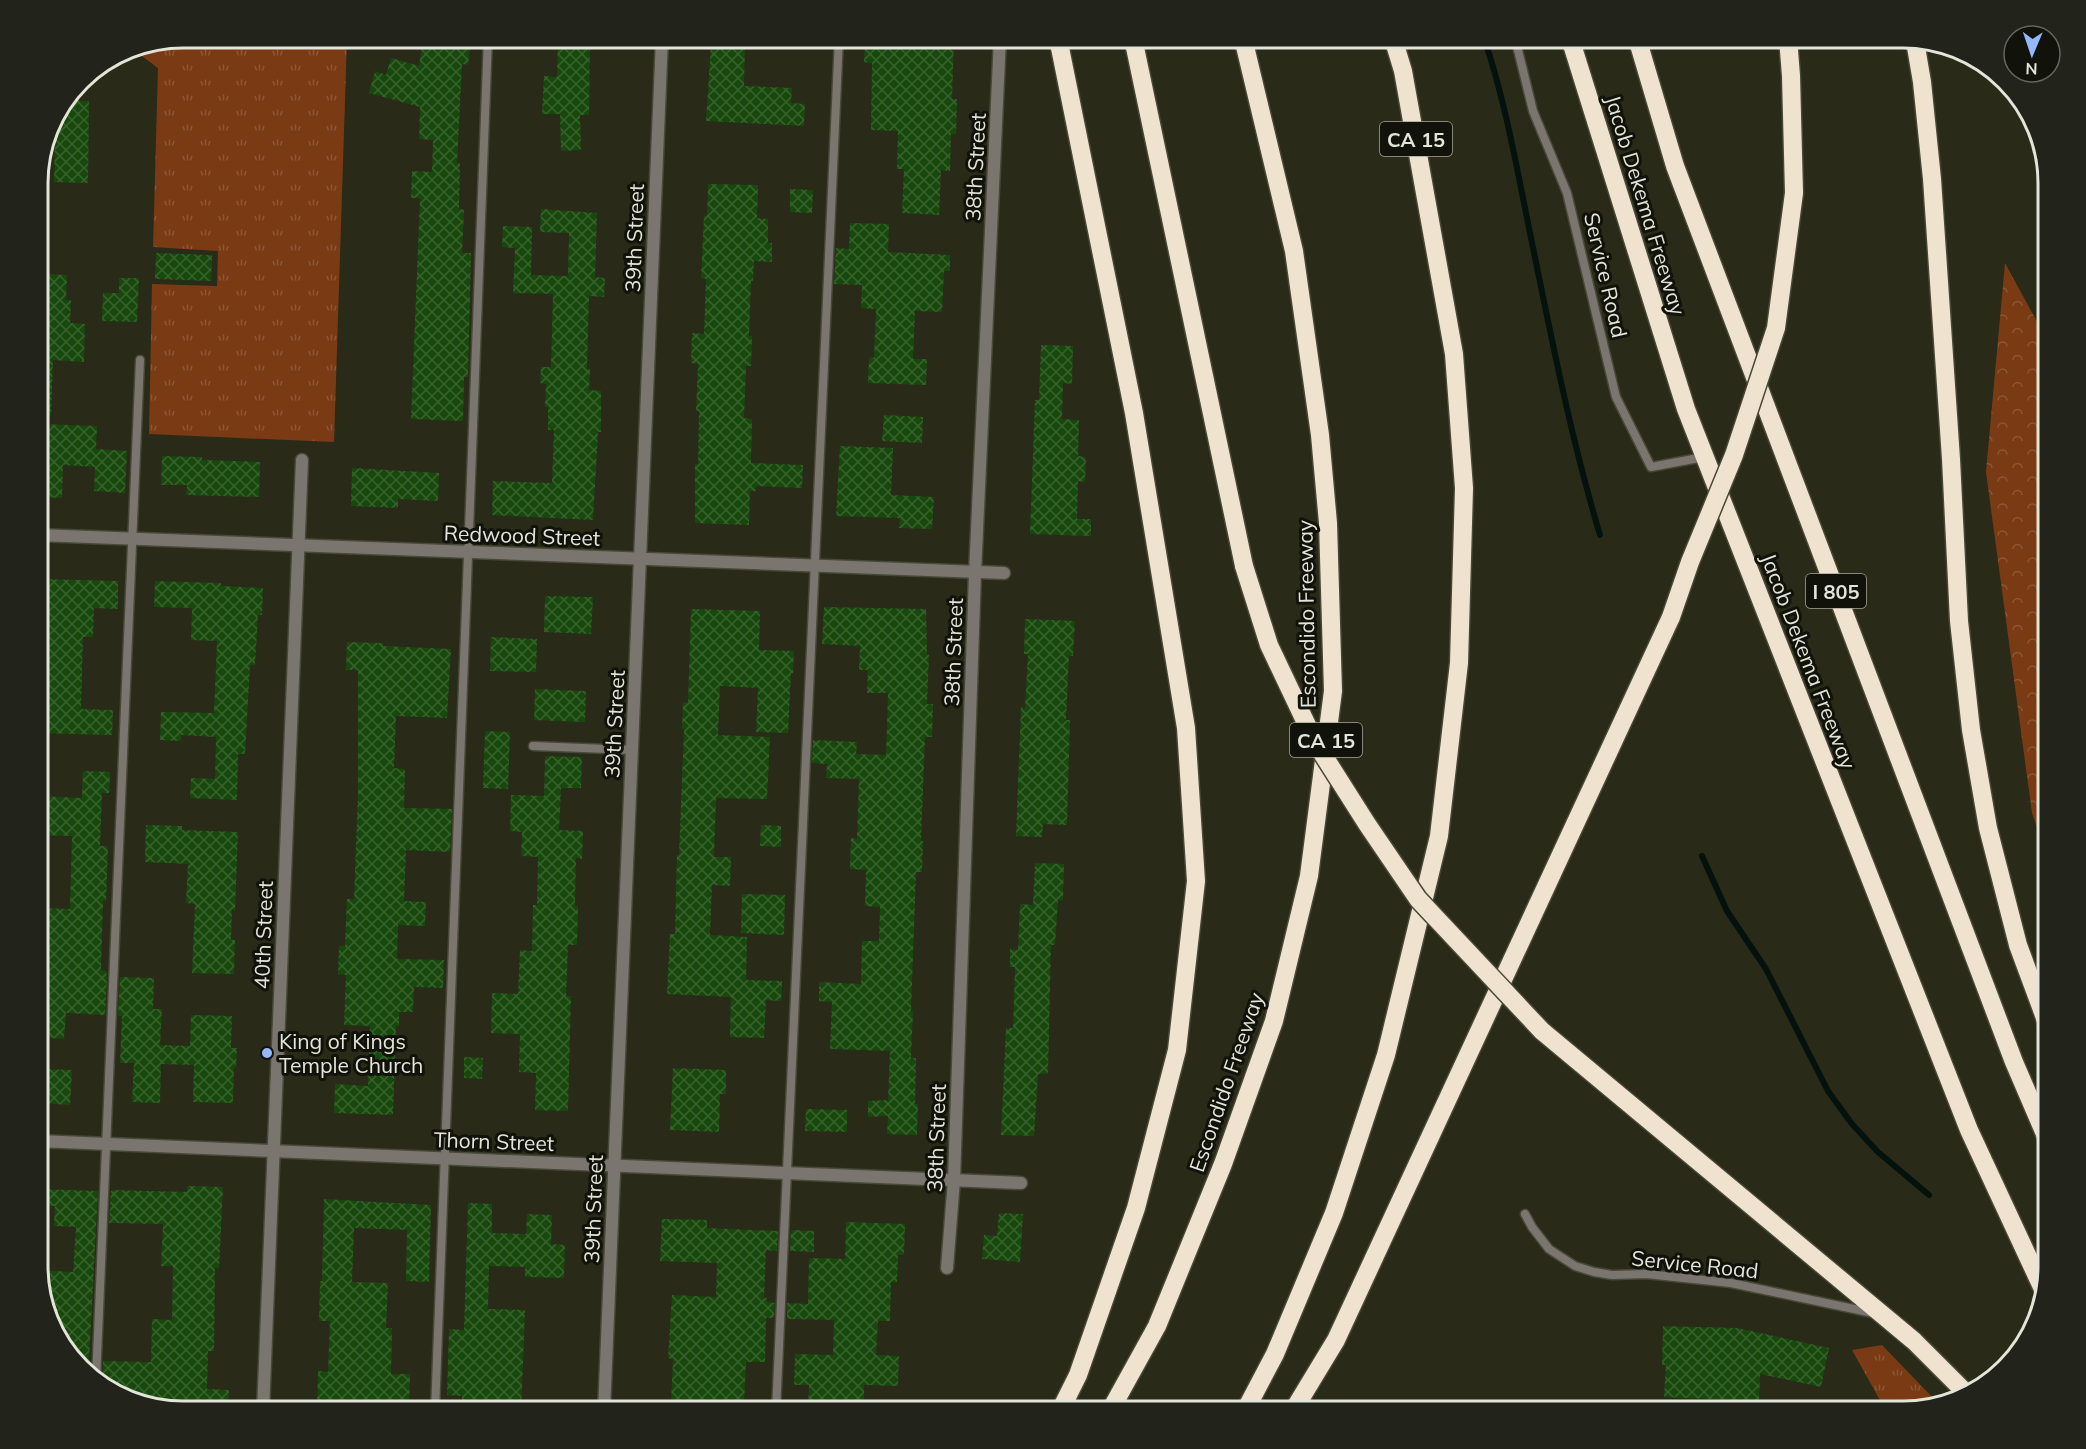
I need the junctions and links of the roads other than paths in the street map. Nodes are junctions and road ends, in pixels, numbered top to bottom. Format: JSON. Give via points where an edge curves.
{"nodes":[{"id":1,"x":488,"y":48,"type":"edge"},
{"id":2,"x":662,"y":48,"type":"edge"},
{"id":3,"x":839,"y":48,"type":"edge"},
{"id":4,"x":1000,"y":48,"type":"edge"},
{"id":5,"x":1060,"y":48,"type":"edge"},
{"id":6,"x":1134,"y":48,"type":"edge"},
{"id":7,"x":1245,"y":48,"type":"edge"},
{"id":8,"x":1396,"y":48,"type":"edge"},
{"id":9,"x":1517,"y":48,"type":"edge"},
{"id":10,"x":1573,"y":48,"type":"edge"},
{"id":11,"x":1640,"y":48,"type":"edge"},
{"id":12,"x":1789,"y":48,"type":"edge"},
{"id":13,"x":1916,"y":49,"type":"edge"},
{"id":14,"x":140,"y":360,"type":"dead end"},
{"id":15,"x":1704,"y":456,"type":"junction"},
{"id":16,"x":303,"y":460,"type":"dead end"},
{"id":17,"x":48,"y":535,"type":"edge"},
{"id":18,"x":132,"y":539,"type":"junction"},
{"id":19,"x":299,"y":545,"type":"junction"},
{"id":20,"x":469,"y":553,"type":"junction"},
{"id":21,"x":641,"y":559,"type":"junction"},
{"id":22,"x":815,"y":566,"type":"junction"},
{"id":23,"x":975,"y":573,"type":"junction"},
{"id":24,"x":1004,"y":573,"type":"dead end"},
{"id":25,"x":533,"y":746,"type":"dead end"},
{"id":26,"x":632,"y":750,"type":"junction"},
{"id":27,"x":2038,"y":997,"type":"edge"},
{"id":28,"x":2038,"y":1116,"type":"edge"},
{"id":29,"x":48,"y":1141,"type":"edge"},
{"id":30,"x":106,"y":1144,"type":"junction"},
{"id":31,"x":274,"y":1151,"type":"junction"},
{"id":32,"x":447,"y":1159,"type":"junction"},
{"id":33,"x":615,"y":1166,"type":"junction"},
{"id":34,"x":787,"y":1173,"type":"junction"},
{"id":35,"x":954,"y":1180,"type":"junction"},
{"id":36,"x":1021,"y":1183,"type":"dead end"},
{"id":37,"x":1525,"y":1214,"type":"dead end"},
{"id":38,"x":947,"y":1268,"type":"dead end"},
{"id":39,"x":2038,"y":1277,"type":"edge"},
{"id":40,"x":1882,"y":1315,"type":"junction"},
{"id":41,"x":96,"y":1369,"type":"edge"},
{"id":42,"x":1961,"y":1388,"type":"edge"},
{"id":43,"x":263,"y":1401,"type":"edge"},
{"id":44,"x":436,"y":1401,"type":"edge"},
{"id":45,"x":604,"y":1401,"type":"edge"},
{"id":46,"x":777,"y":1401,"type":"edge"},
{"id":47,"x":1065,"y":1401,"type":"edge"},
{"id":48,"x":1116,"y":1401,"type":"edge"},
{"id":49,"x":1251,"y":1401,"type":"edge"},
{"id":50,"x":1300,"y":1401,"type":"edge"}],
"edges":[{"from":1,"to":20,"type":"lane"},
{"from":2,"to":21,"type":"street","name":"39th Street"},
{"from":3,"to":22,"type":"lane"},
{"from":4,"to":23,"type":"street","name":"38th Street"},
{"from":5,"to":47,"type":"highway","via":[[1134,412],[1186,728],[1196,881],[1177,1050],[1136,1208]]},
{"from":6,"to":40,"type":"highway","bridge":true,"via":[[1244,566],[1269,645],[1315,742],[1418,898],[1542,1031]]},
{"from":7,"to":48,"type":"highway","name":"Escondido Freeway","number":"CA 15","via":[[1294,251],[1320,435],[1328,523],[1333,691],[1309,876],[1274,1021],[1223,1164],[1157,1326]]},
{"from":8,"to":49,"type":"highway","number":"CA 15","via":[[1454,354],[1464,488],[1459,663],[1439,836],[1386,1055],[1334,1213],[1275,1354]]},
{"from":9,"to":15,"type":"lane","name":"Service Road","via":[[1533,111],[1567,193],[1616,397],[1651,467]]},
{"from":10,"to":15,"type":"highway","name":"Jacob Dekema Freeway"},
{"from":11,"to":28,"type":"highway","name":"Jacob Dekema Freeway","number":"I 805","via":[[1675,166],[2009,1051]]},
{"from":12,"to":50,"type":"highway","bridge":true,"via":[[1794,193],[1776,328],[1734,455],[1671,617],[1336,1340]]},
{"from":13,"to":27,"type":"highway","via":[[1932,179],[1959,621],[1971,730],[1988,828],[2018,945]]},
{"from":14,"to":18,"type":"lane"},
{"from":15,"to":39,"type":"highway","name":"Jacob Dekema Freeway","via":[[1969,1130]]},
{"from":16,"to":19,"type":"street","name":"40th Street"},
{"from":17,"to":18,"type":"street","name":"Redwood Street"},
{"from":18,"to":19,"type":"street","name":"Redwood Street"},
{"from":18,"to":30,"type":"lane"},
{"from":19,"to":20,"type":"street","name":"Redwood Street"},
{"from":19,"to":31,"type":"street","name":"40th Street"},
{"from":20,"to":21,"type":"street","name":"Redwood Street"},
{"from":20,"to":32,"type":"lane"},
{"from":21,"to":22,"type":"street","name":"Redwood Street"},
{"from":21,"to":26,"type":"street","name":"39th Street"},
{"from":22,"to":23,"type":"street","name":"Redwood Street"},
{"from":22,"to":34,"type":"lane"},
{"from":23,"to":24,"type":"street","name":"Redwood Street"},
{"from":23,"to":35,"type":"street","name":"38th Street"},
{"from":25,"to":26,"type":"lane"},
{"from":26,"to":33,"type":"street","name":"39th Street"},
{"from":29,"to":30,"type":"street","name":"Thorn Street"},
{"from":30,"to":31,"type":"street","name":"Thorn Street"},
{"from":30,"to":41,"type":"lane"},
{"from":31,"to":32,"type":"street","name":"Thorn Street"},
{"from":31,"to":43,"type":"street","name":"40th Street"},
{"from":32,"to":33,"type":"street","name":"Thorn Street"},
{"from":32,"to":44,"type":"lane"},
{"from":33,"to":34,"type":"street","name":"Thorn Street"},
{"from":33,"to":45,"type":"street","name":"39th Street"},
{"from":34,"to":35,"type":"street","name":"Thorn Street"},
{"from":34,"to":46,"type":"lane"},
{"from":35,"to":36,"type":"street","name":"Thorn Street"},
{"from":35,"to":38,"type":"street","name":"38th Street"},
{"from":37,"to":40,"type":"lane","name":"Service Road","via":[[1549,1249],[1575,1266],[1594,1272],[1731,1283]]},
{"from":40,"to":42,"type":"highway"}]}
